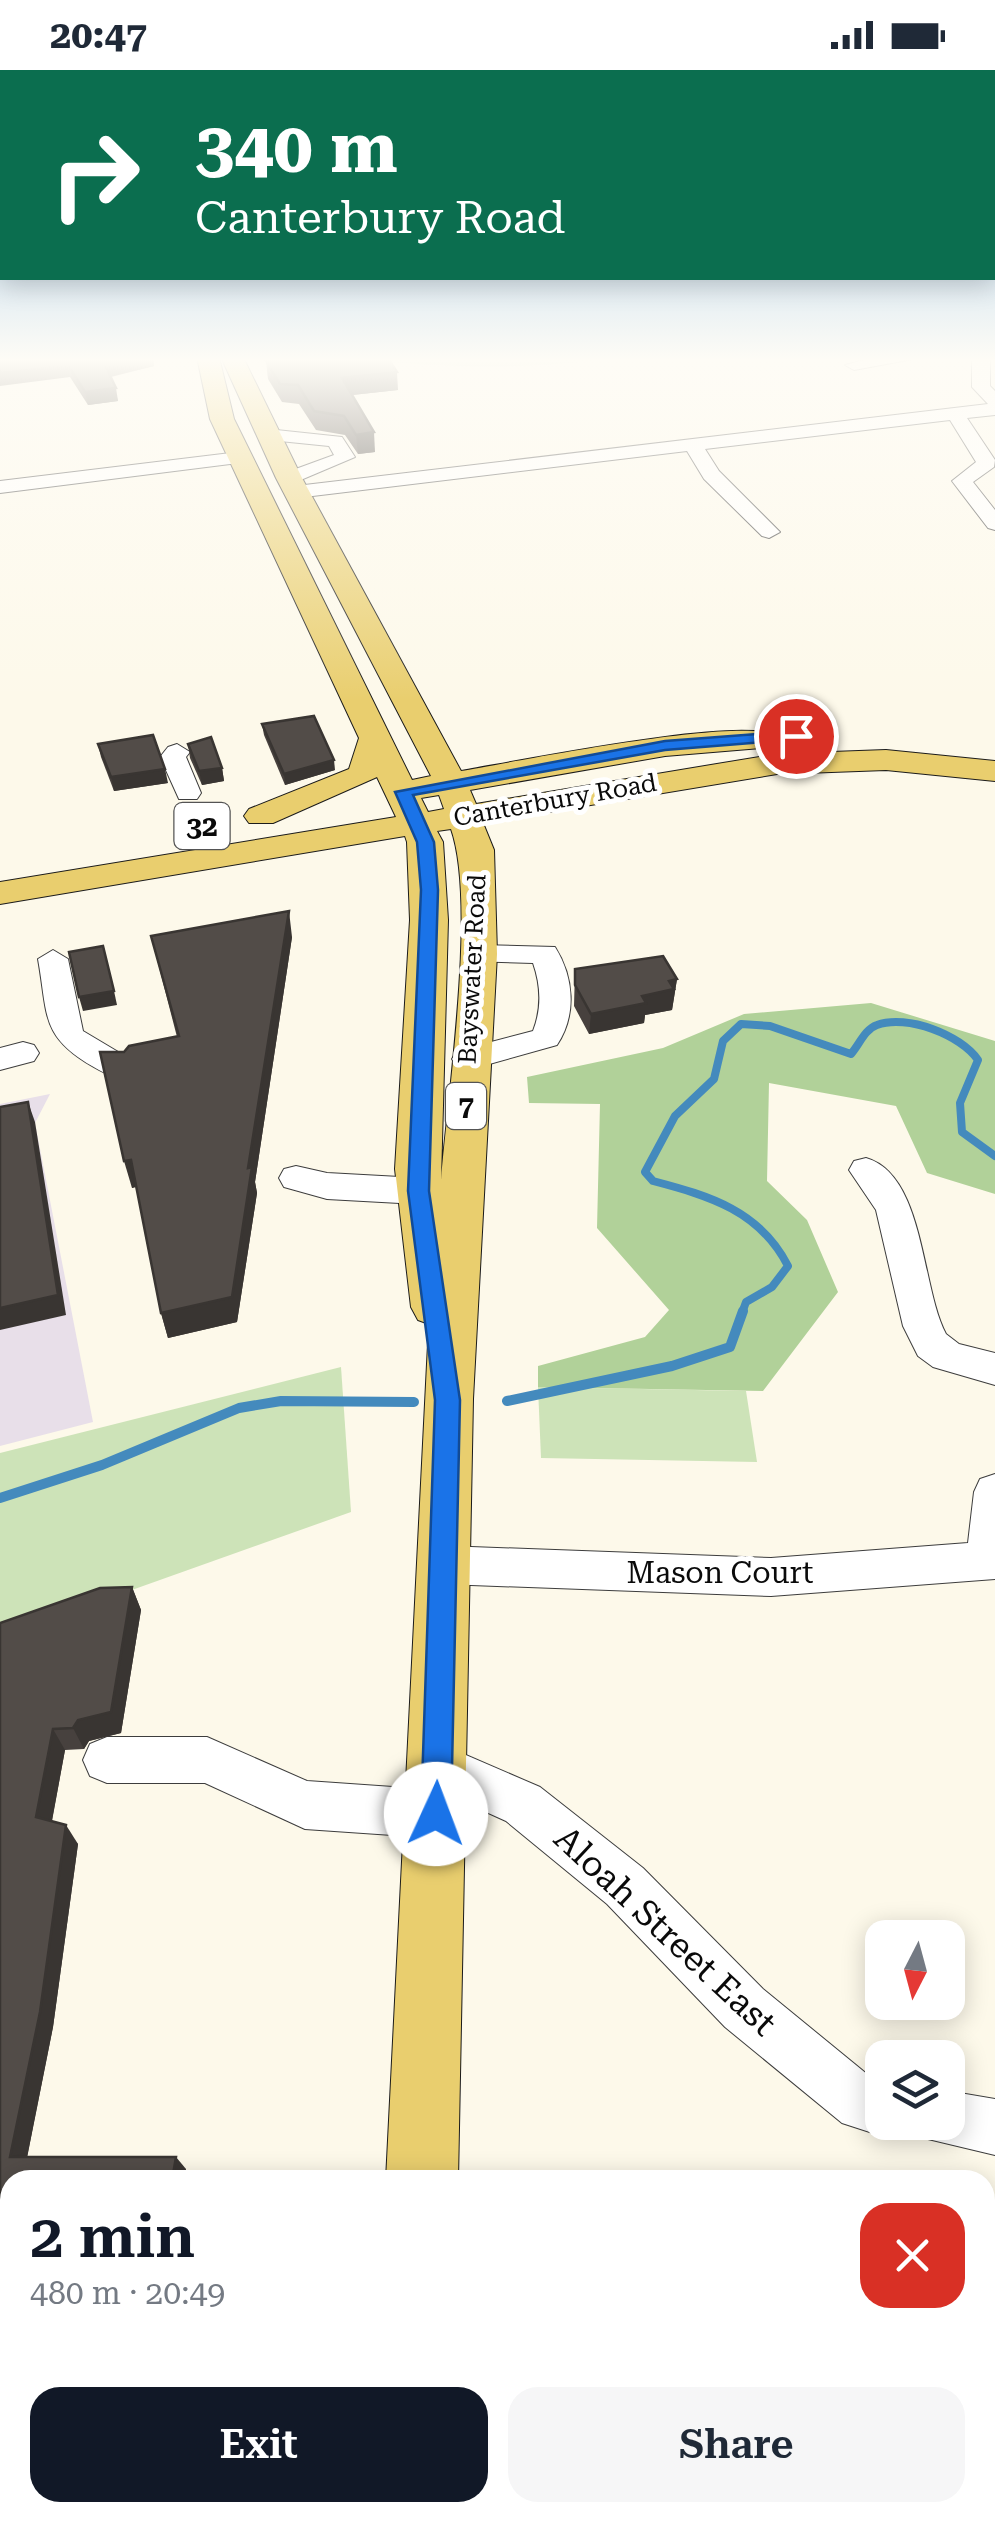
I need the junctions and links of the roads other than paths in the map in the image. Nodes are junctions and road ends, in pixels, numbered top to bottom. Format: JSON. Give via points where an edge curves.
{"nodes":[{"id":1,"x":129,"y":471,"type":"edge"},
{"id":2,"x":246,"y":471,"type":"edge"},
{"id":3,"x":277,"y":471,"type":"edge"},
{"id":4,"x":285,"y":471,"type":"edge"},
{"id":5,"x":311,"y":471,"type":"edge"},
{"id":6,"x":356,"y":471,"type":"edge"},
{"id":7,"x":459,"y":471,"type":"edge"},
{"id":8,"x":709,"y":471,"type":"edge"},
{"id":9,"x":975,"y":471,"type":"edge"},
{"id":10,"x":364,"y":483,"type":"junction"},
{"id":11,"x":0,"y":487,"type":"edge"},
{"id":12,"x":258,"y":497,"type":"junction"},
{"id":13,"x":995,"y":524,"type":"edge"},
{"id":14,"x":769,"y":532,"type":"dead end"},
{"id":15,"x":408,"y":695,"type":"junction"},
{"id":16,"x":374,"y":737,"type":"junction"},
{"id":17,"x":995,"y":745,"type":"edge"},
{"id":18,"x":177,"y":752,"type":"dead end"},
{"id":19,"x":531,"y":768,"type":"junction"},
{"id":20,"x":995,"y":771,"type":"edge"},
{"id":21,"x":188,"y":794,"type":"dead end"},
{"id":22,"x":410,"y":808,"type":"junction"},
{"id":23,"x":261,"y":816,"type":"junction"},
{"id":24,"x":464,"y":816,"type":"junction"},
{"id":25,"x":327,"y":837,"type":"junction"},
{"id":26,"x":0,"y":860,"type":"edge"},
{"id":27,"x":0,"y":893,"type":"edge"},
{"id":28,"x":429,"y":920,"type":"junction"},
{"id":29,"x":478,"y":954,"type":"junction"},
{"id":30,"x":53,"y":959,"type":"dead end"},
{"id":31,"x":468,"y":1059,"type":"junction"},
{"id":32,"x":118,"y":1068,"type":"edge"},
{"id":33,"x":866,"y":1170,"type":"dead end"},
{"id":34,"x":433,"y":1182,"type":"junction"},
{"id":35,"x":995,"y":1369,"type":"edge"},
{"id":36,"x":995,"y":1492,"type":"edge"},
{"id":37,"x":992,"y":1560,"type":"edge"},
{"id":38,"x":444,"y":1565,"type":"junction"},
{"id":39,"x":108,"y":1760,"type":"dead end"},
{"id":40,"x":437,"y":1790,"type":"junction"},
{"id":41,"x":865,"y":2105,"type":"edge"},
{"id":42,"x":965,"y":2122,"type":"edge"},
{"id":43,"x":995,"y":2127,"type":"edge"},
{"id":44,"x":422,"y":2170,"type":"edge"}],
"edges":[{"from":1,"to":11,"type":"street"},
{"from":2,"to":12,"type":"main road","name":"Bayswater Road","number":"7"},
{"from":3,"to":12,"type":"main road"},
{"from":4,"to":15,"type":"main road","name":"Bayswater Road","number":"7"},
{"from":5,"to":10,"type":"street"},
{"from":6,"to":10,"type":"street"},
{"from":7,"to":10,"type":"street"},
{"from":8,"to":14,"type":"street"},
{"from":9,"to":13,"type":"street","via":[[962,481]]},
{"from":12,"to":16,"type":"main road","name":"Bayswater Road","number":"7"},
{"from":15,"to":19,"type":"main road","via":[[460,753]]},
{"from":15,"to":24,"type":"main road","name":"Bayswater Road","number":"7"},
{"from":16,"to":22,"type":"main road","name":"Bayswater Road","number":"7"},
{"from":16,"to":23,"type":"main road","via":[[370,765],[361,776]]},
{"from":17,"to":19,"type":"main road","name":"Canterbury Road","number":"32","via":[[770,737]]},
{"from":18,"to":21,"type":"street","via":[[173,757]]},
{"from":19,"to":24,"type":"main road","name":"Canterbury Road","number":"32"},
{"from":20,"to":24,"type":"main road","name":"Canterbury Road","via":[[814,760],[645,785],[525,819]]},
{"from":22,"to":23,"type":"main road","name":"Canterbury Road","number":"32"},
{"from":22,"to":24,"type":"main road","name":"Canterbury Road","number":"32"},
{"from":22,"to":25,"type":"main road","name":"Canterbury Road","number":"32"},
{"from":22,"to":28,"type":"main road","name":"Bayswater Road","number":"7","via":[[425,842]]},
{"from":23,"to":26,"type":"main road","name":"Canterbury Road","number":"32"},
{"from":24,"to":29,"type":"main road","name":"Bayswater Road","number":"7"},
{"from":25,"to":27,"type":"main road","name":"Canterbury Road","number":"32"},
{"from":25,"to":28,"type":"main road","via":[[393,859]]},
{"from":28,"to":34,"type":"main road","name":"Bayswater Road","number":"7"},
{"from":29,"to":31,"type":"main road","name":"Bayswater Road","number":"7"},
{"from":29,"to":31,"type":"street","via":[[544,954],[552,968],[557,1020],[546,1038]]},
{"from":30,"to":32,"type":"street","via":[[67,1032]]},
{"from":31,"to":34,"type":"main road","name":"Bayswater Road","number":"7"},
{"from":33,"to":35,"type":"street","via":[[893,1207],[932,1345]]},
{"from":34,"to":38,"type":"main road","name":"Bayswater Road","number":"7","via":[[448,1400]]},
{"from":36,"to":37,"type":"street"},
{"from":37,"to":38,"type":"street","name":"Mason Court","via":[[771,1577]]},
{"from":38,"to":40,"type":"main road","name":"Bayswater Road","number":"7"},
{"from":39,"to":40,"type":"street","via":[[207,1760],[306,1806]]},
{"from":40,"to":41,"type":"street","name":"Aloah Street East","via":[[524,1804],[625,1886],[744,2008]]},
{"from":40,"to":44,"type":"main road","name":"Bayswater Road","number":"7"},
{"from":42,"to":43,"type":"street"}]}
